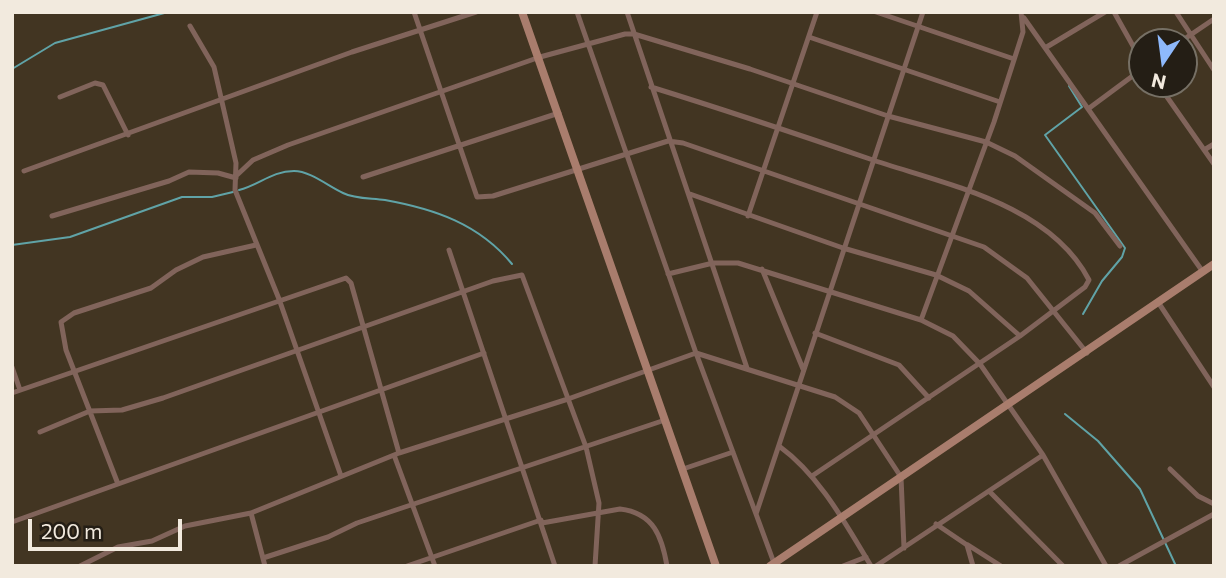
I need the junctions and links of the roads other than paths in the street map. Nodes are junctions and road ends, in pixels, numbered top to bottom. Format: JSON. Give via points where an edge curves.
{"nodes":[{"id":1,"x":414,"y":12,"type":"edge"},
{"id":2,"x":476,"y":12,"type":"edge"},
{"id":3,"x":522,"y":12,"type":"edge"},
{"id":4,"x":577,"y":12,"type":"edge"},
{"id":5,"x":626,"y":12,"type":"edge"},
{"id":6,"x":817,"y":12,"type":"edge"},
{"id":7,"x":876,"y":12,"type":"edge"},
{"id":8,"x":923,"y":12,"type":"edge"},
{"id":9,"x":1105,"y":12,"type":"edge"},
{"id":10,"x":1114,"y":12,"type":"edge"},
{"id":11,"x":1176,"y":12,"type":"edge"},
{"id":12,"x":1022,"y":15,"type":"edge"},
{"id":13,"x":1214,"y":19,"type":"edge"},
{"id":14,"x":190,"y":26,"type":"dead end"},
{"id":15,"x":918,"y":28,"type":"junction"},
{"id":16,"x":1186,"y":28,"type":"edge"},
{"id":17,"x":1198,"y":29,"type":"edge"},
{"id":18,"x":420,"y":30,"type":"junction"},
{"id":19,"x":634,"y":34,"type":"junction"},
{"id":20,"x":809,"y":37,"type":"junction"},
{"id":21,"x":1128,"y":37,"type":"edge"},
{"id":22,"x":588,"y":44,"type":"junction"},
{"id":23,"x":1198,"y":46,"type":"edge"},
{"id":24,"x":1045,"y":48,"type":"junction"},
{"id":25,"x":540,"y":57,"type":"junction"},
{"id":26,"x":1014,"y":59,"type":"junction"},
{"id":27,"x":1214,"y":70,"type":"edge"},
{"id":28,"x":903,"y":71,"type":"junction"},
{"id":29,"x":1128,"y":79,"type":"edge"},
{"id":30,"x":795,"y":83,"type":"junction"},
{"id":31,"x":651,"y":87,"type":"junction"},
{"id":32,"x":440,"y":93,"type":"junction"},
{"id":33,"x":60,"y":97,"type":"dead end"},
{"id":34,"x":1168,"y":98,"type":"edge"},
{"id":35,"x":221,"y":99,"type":"junction"},
{"id":36,"x":1000,"y":102,"type":"junction"},
{"id":37,"x":1088,"y":109,"type":"junction"},
{"id":38,"x":559,"y":113,"type":"junction"},
{"id":39,"x":888,"y":116,"type":"junction"},
{"id":40,"x":777,"y":127,"type":"junction"},
{"id":41,"x":128,"y":135,"type":"junction"},
{"id":42,"x":668,"y":141,"type":"junction"},
{"id":43,"x":986,"y":142,"type":"junction"},
{"id":44,"x":1214,"y":144,"type":"edge"},
{"id":45,"x":460,"y":146,"type":"junction"},
{"id":46,"x":1204,"y":150,"type":"junction"},
{"id":47,"x":627,"y":155,"type":"junction"},
{"id":48,"x":873,"y":160,"type":"junction"},
{"id":49,"x":1214,"y":164,"type":"edge"},
{"id":50,"x":24,"y":171,"type":"dead end"},
{"id":51,"x":578,"y":171,"type":"junction"},
{"id":52,"x":763,"y":171,"type":"junction"},
{"id":53,"x":236,"y":177,"type":"junction"},
{"id":54,"x":363,"y":177,"type":"dead end"},
{"id":55,"x":968,"y":190,"type":"junction"},
{"id":56,"x":690,"y":194,"type":"junction"},
{"id":57,"x":859,"y":203,"type":"junction"},
{"id":58,"x":52,"y":216,"type":"dead end"},
{"id":59,"x":748,"y":216,"type":"junction"},
{"id":60,"x":951,"y":234,"type":"junction"},
{"id":61,"x":256,"y":245,"type":"junction"},
{"id":62,"x":1120,"y":246,"type":"dead end"},
{"id":63,"x":843,"y":248,"type":"junction"},
{"id":64,"x":449,"y":250,"type":"dead end"},
{"id":65,"x":713,"y":263,"type":"junction"},
{"id":66,"x":1214,"y":264,"type":"edge"},
{"id":67,"x":762,"y":269,"type":"junction"},
{"id":68,"x":1203,"y":272,"type":"junction"},
{"id":69,"x":668,"y":274,"type":"junction"},
{"id":70,"x":936,"y":275,"type":"junction"},
{"id":71,"x":830,"y":290,"type":"junction"},
{"id":72,"x":462,"y":293,"type":"junction"},
{"id":73,"x":279,"y":299,"type":"junction"},
{"id":74,"x":1158,"y":302,"type":"junction"},
{"id":75,"x":1054,"y":310,"type":"junction"},
{"id":76,"x":921,"y":320,"type":"junction"},
{"id":77,"x":363,"y":326,"type":"junction"},
{"id":78,"x":815,"y":333,"type":"junction"},
{"id":79,"x":1020,"y":336,"type":"junction"},
{"id":80,"x":298,"y":351,"type":"junction"},
{"id":81,"x":484,"y":353,"type":"junction"},
{"id":82,"x":695,"y":353,"type":"junction"},
{"id":83,"x":1087,"y":353,"type":"junction"},
{"id":84,"x":979,"y":364,"type":"junction"},
{"id":85,"x":12,"y":367,"type":"edge"},
{"id":86,"x":747,"y":369,"type":"junction"},
{"id":87,"x":803,"y":369,"type":"junction"},
{"id":88,"x":74,"y":370,"type":"junction"},
{"id":89,"x":647,"y":370,"type":"junction"},
{"id":90,"x":797,"y":385,"type":"junction"},
{"id":91,"x":1214,"y":387,"type":"edge"},
{"id":92,"x":20,"y":390,"type":"junction"},
{"id":93,"x":12,"y":393,"type":"edge"},
{"id":94,"x":380,"y":393,"type":"junction"},
{"id":95,"x":929,"y":398,"type":"junction"},
{"id":96,"x":568,"y":399,"type":"junction"},
{"id":97,"x":1008,"y":405,"type":"junction"},
{"id":98,"x":90,"y":411,"type":"junction"},
{"id":99,"x":320,"y":414,"type":"junction"},
{"id":100,"x":507,"y":419,"type":"junction"},
{"id":101,"x":666,"y":421,"type":"junction"},
{"id":102,"x":40,"y":432,"type":"dead end"},
{"id":103,"x":875,"y":435,"type":"junction"},
{"id":104,"x":779,"y":446,"type":"junction"},
{"id":105,"x":586,"y":447,"type":"junction"},
{"id":106,"x":733,"y":452,"type":"junction"},
{"id":107,"x":396,"y":454,"type":"junction"},
{"id":108,"x":1043,"y":455,"type":"junction"},
{"id":109,"x":524,"y":468,"type":"junction"},
{"id":110,"x":682,"y":469,"type":"junction"},
{"id":111,"x":1170,"y":469,"type":"dead end"},
{"id":112,"x":341,"y":476,"type":"junction"},
{"id":113,"x":812,"y":476,"type":"junction"},
{"id":114,"x":901,"y":477,"type":"junction"},
{"id":115,"x":118,"y":484,"type":"junction"},
{"id":116,"x":989,"y":491,"type":"junction"},
{"id":117,"x":413,"y":503,"type":"junction"},
{"id":118,"x":1214,"y":505,"type":"edge"},
{"id":119,"x":251,"y":513,"type":"junction"},
{"id":120,"x":600,"y":513,"type":"junction"},
{"id":121,"x":756,"y":514,"type":"junction"},
{"id":122,"x":1214,"y":514,"type":"edge"},
{"id":123,"x":842,"y":517,"type":"junction"},
{"id":124,"x":12,"y":522,"type":"edge"},
{"id":125,"x":542,"y":522,"type":"junction"},
{"id":126,"x":936,"y":524,"type":"junction"},
{"id":127,"x":967,"y":545,"type":"junction"},
{"id":128,"x":904,"y":548,"type":"junction"},
{"id":129,"x":866,"y":557,"type":"junction"},
{"id":130,"x":263,"y":558,"type":"junction"},
{"id":131,"x":433,"y":558,"type":"junction"},
{"id":132,"x":772,"y":564,"type":"edge"},
{"id":133,"x":80,"y":566,"type":"edge"},
{"id":134,"x":265,"y":566,"type":"edge"},
{"id":135,"x":407,"y":566,"type":"edge"},
{"id":136,"x":435,"y":566,"type":"edge"},
{"id":137,"x":555,"y":566,"type":"edge"},
{"id":138,"x":595,"y":566,"type":"edge"},
{"id":139,"x":667,"y":566,"type":"edge"},
{"id":140,"x":716,"y":566,"type":"edge"},
{"id":141,"x":843,"y":566,"type":"edge"},
{"id":142,"x":874,"y":566,"type":"edge"},
{"id":143,"x":973,"y":566,"type":"edge"},
{"id":144,"x":1001,"y":566,"type":"edge"},
{"id":145,"x":1063,"y":566,"type":"edge"},
{"id":146,"x":1106,"y":566,"type":"edge"},
{"id":147,"x":1119,"y":566,"type":"edge"}],
"edges":[{"from":1,"to":18,"type":"street"},
{"from":2,"to":18,"type":"street"},
{"from":3,"to":25,"type":"main road"},
{"from":4,"to":22,"type":"street"},
{"from":5,"to":19,"type":"street"},
{"from":6,"to":20,"type":"street"},
{"from":7,"to":15,"type":"street"},
{"from":8,"to":15,"type":"street"},
{"from":9,"to":24,"type":"street"},
{"from":10,"to":21,"type":"street"},
{"from":11,"to":16,"type":"street"},
{"from":12,"to":24,"type":"street"},
{"from":12,"to":26,"type":"street"},
{"from":13,"to":17,"type":"street"},
{"from":14,"to":35,"type":"street","via":[[209,53]]},
{"from":15,"to":26,"type":"street"},
{"from":15,"to":28,"type":"street"},
{"from":18,"to":32,"type":"street"},
{"from":18,"to":35,"type":"street"},
{"from":19,"to":22,"type":"street"},
{"from":19,"to":30,"type":"street"},
{"from":19,"to":31,"type":"street"},
{"from":20,"to":28,"type":"street"},
{"from":20,"to":30,"type":"street"},
{"from":22,"to":25,"type":"street"},
{"from":22,"to":47,"type":"street"},
{"from":23,"to":27,"type":"street"},
{"from":24,"to":37,"type":"street"},
{"from":25,"to":32,"type":"street"},
{"from":25,"to":38,"type":"main road"},
{"from":26,"to":36,"type":"street"},
{"from":28,"to":36,"type":"street"},
{"from":28,"to":39,"type":"street"},
{"from":29,"to":37,"type":"street"},
{"from":30,"to":39,"type":"street"},
{"from":30,"to":40,"type":"street"},
{"from":31,"to":40,"type":"street"},
{"from":31,"to":42,"type":"street"},
{"from":32,"to":45,"type":"street"},
{"from":32,"to":53,"type":"street","via":[[288,145],[253,160]]},
{"from":33,"to":41,"type":"street","via":[[95,83],[103,85]]},
{"from":34,"to":46,"type":"street"},
{"from":35,"to":41,"type":"street"},
{"from":35,"to":53,"type":"street"},
{"from":36,"to":43,"type":"street"},
{"from":37,"to":68,"type":"street"},
{"from":38,"to":45,"type":"street"},
{"from":38,"to":51,"type":"main road"},
{"from":39,"to":43,"type":"street"},
{"from":39,"to":48,"type":"street"},
{"from":40,"to":48,"type":"street"},
{"from":40,"to":52,"type":"street"},
{"from":41,"to":50,"type":"street"},
{"from":42,"to":47,"type":"street"},
{"from":42,"to":52,"type":"street"},
{"from":42,"to":56,"type":"street"},
{"from":43,"to":55,"type":"street"},
{"from":43,"to":62,"type":"street","via":[[1015,156],[1086,206]]},
{"from":44,"to":46,"type":"street"},
{"from":45,"to":51,"type":"street","via":[[472,189],[481,198]]},
{"from":45,"to":54,"type":"street"},
{"from":46,"to":49,"type":"street"},
{"from":47,"to":51,"type":"street"},
{"from":47,"to":69,"type":"street"},
{"from":48,"to":55,"type":"street"},
{"from":48,"to":57,"type":"street"},
{"from":51,"to":89,"type":"main road"},
{"from":52,"to":57,"type":"street"},
{"from":52,"to":59,"type":"street"},
{"from":53,"to":58,"type":"street","via":[[188,172]]},
{"from":53,"to":61,"type":"street","via":[[235,190]]},
{"from":55,"to":60,"type":"street"},
{"from":55,"to":75,"type":"street","via":[[1026,218],[1055,239],[1087,275],[1088,283]]},
{"from":56,"to":59,"type":"street"},
{"from":56,"to":65,"type":"street"},
{"from":57,"to":60,"type":"street"},
{"from":57,"to":63,"type":"street"},
{"from":59,"to":63,"type":"street"},
{"from":60,"to":70,"type":"street"},
{"from":60,"to":75,"type":"street","via":[[984,247],[1011,265]]},
{"from":61,"to":73,"type":"street"},
{"from":61,"to":88,"type":"street","via":[[203,257],[150,288],[66,316],[60,331]]},
{"from":63,"to":70,"type":"street"},
{"from":63,"to":71,"type":"street"},
{"from":64,"to":72,"type":"street"},
{"from":65,"to":67,"type":"street","via":[[738,262]]},
{"from":65,"to":69,"type":"street"},
{"from":65,"to":86,"type":"street"},
{"from":66,"to":68,"type":"main road"},
{"from":67,"to":71,"type":"street"},
{"from":67,"to":87,"type":"street"},
{"from":68,"to":74,"type":"main road"},
{"from":69,"to":82,"type":"street"},
{"from":70,"to":76,"type":"street"},
{"from":70,"to":79,"type":"street","via":[[969,290]]},
{"from":71,"to":76,"type":"street"},
{"from":71,"to":78,"type":"street"},
{"from":72,"to":77,"type":"street"},
{"from":72,"to":81,"type":"street"},
{"from":72,"to":96,"type":"street","via":[[508,276],[524,276]]},
{"from":73,"to":77,"type":"street","via":[[346,278]]},
{"from":73,"to":80,"type":"street"},
{"from":73,"to":88,"type":"street"},
{"from":74,"to":83,"type":"main road"},
{"from":74,"to":91,"type":"street"},
{"from":75,"to":79,"type":"street"},
{"from":75,"to":83,"type":"street"},
{"from":76,"to":84,"type":"street","via":[[953,336]]},
{"from":77,"to":80,"type":"street"},
{"from":77,"to":94,"type":"street"},
{"from":78,"to":87,"type":"street"},
{"from":78,"to":95,"type":"street","via":[[899,365]]},
{"from":79,"to":84,"type":"street"},
{"from":80,"to":98,"type":"street","via":[[148,403]]},
{"from":80,"to":99,"type":"street"},
{"from":81,"to":94,"type":"street"},
{"from":81,"to":100,"type":"street"},
{"from":82,"to":86,"type":"street"},
{"from":82,"to":89,"type":"street"},
{"from":82,"to":106,"type":"street"},
{"from":83,"to":97,"type":"main road"},
{"from":84,"to":95,"type":"street"},
{"from":84,"to":97,"type":"street"},
{"from":85,"to":92,"type":"street"},
{"from":86,"to":90,"type":"street"},
{"from":87,"to":90,"type":"street"},
{"from":88,"to":92,"type":"street"},
{"from":88,"to":98,"type":"street"},
{"from":89,"to":96,"type":"street"},
{"from":89,"to":101,"type":"main road"},
{"from":90,"to":103,"type":"street","via":[[848,405]]},
{"from":90,"to":104,"type":"street"},
{"from":92,"to":93,"type":"street"},
{"from":94,"to":99,"type":"street"},
{"from":94,"to":107,"type":"street"},
{"from":95,"to":103,"type":"street"},
{"from":96,"to":100,"type":"street"},
{"from":96,"to":105,"type":"street"},
{"from":97,"to":108,"type":"street"},
{"from":97,"to":114,"type":"main road"},
{"from":98,"to":102,"type":"street"},
{"from":98,"to":115,"type":"street"},
{"from":99,"to":112,"type":"street"},
{"from":99,"to":115,"type":"street"},
{"from":100,"to":107,"type":"street"},
{"from":100,"to":109,"type":"street"},
{"from":101,"to":105,"type":"street"},
{"from":101,"to":110,"type":"main road"},
{"from":103,"to":113,"type":"street"},
{"from":103,"to":114,"type":"street"},
{"from":104,"to":113,"type":"street"},
{"from":104,"to":121,"type":"street"},
{"from":105,"to":109,"type":"street"},
{"from":105,"to":120,"type":"street"},
{"from":106,"to":110,"type":"street"},
{"from":106,"to":121,"type":"street"},
{"from":107,"to":112,"type":"street"},
{"from":107,"to":117,"type":"street"},
{"from":108,"to":116,"type":"street"},
{"from":108,"to":146,"type":"street"},
{"from":109,"to":117,"type":"street"},
{"from":109,"to":125,"type":"street"},
{"from":110,"to":140,"type":"main road"},
{"from":111,"to":118,"type":"street"},
{"from":112,"to":119,"type":"street"},
{"from":113,"to":123,"type":"street"},
{"from":114,"to":123,"type":"main road"},
{"from":114,"to":128,"type":"street"},
{"from":115,"to":124,"type":"street"},
{"from":116,"to":126,"type":"street"},
{"from":116,"to":145,"type":"street"},
{"from":117,"to":130,"type":"street"},
{"from":117,"to":131,"type":"street"},
{"from":119,"to":130,"type":"street"},
{"from":119,"to":133,"type":"street","via":[[185,526],[152,541],[118,547]]},
{"from":120,"to":125,"type":"street"},
{"from":120,"to":138,"type":"street"},
{"from":120,"to":139,"type":"street","via":[[632,510],[647,520],[660,534]]},
{"from":121,"to":132,"type":"street"},
{"from":122,"to":147,"type":"street"},
{"from":123,"to":129,"type":"street"},
{"from":123,"to":132,"type":"main road"},
{"from":125,"to":131,"type":"street"},
{"from":125,"to":137,"type":"street"},
{"from":126,"to":127,"type":"street"},
{"from":126,"to":128,"type":"street"},
{"from":127,"to":143,"type":"street"},
{"from":127,"to":144,"type":"street"},
{"from":128,"to":142,"type":"street"},
{"from":129,"to":141,"type":"street"},
{"from":129,"to":142,"type":"street"},
{"from":130,"to":134,"type":"street"},
{"from":131,"to":135,"type":"street"},
{"from":131,"to":136,"type":"street"}]}
